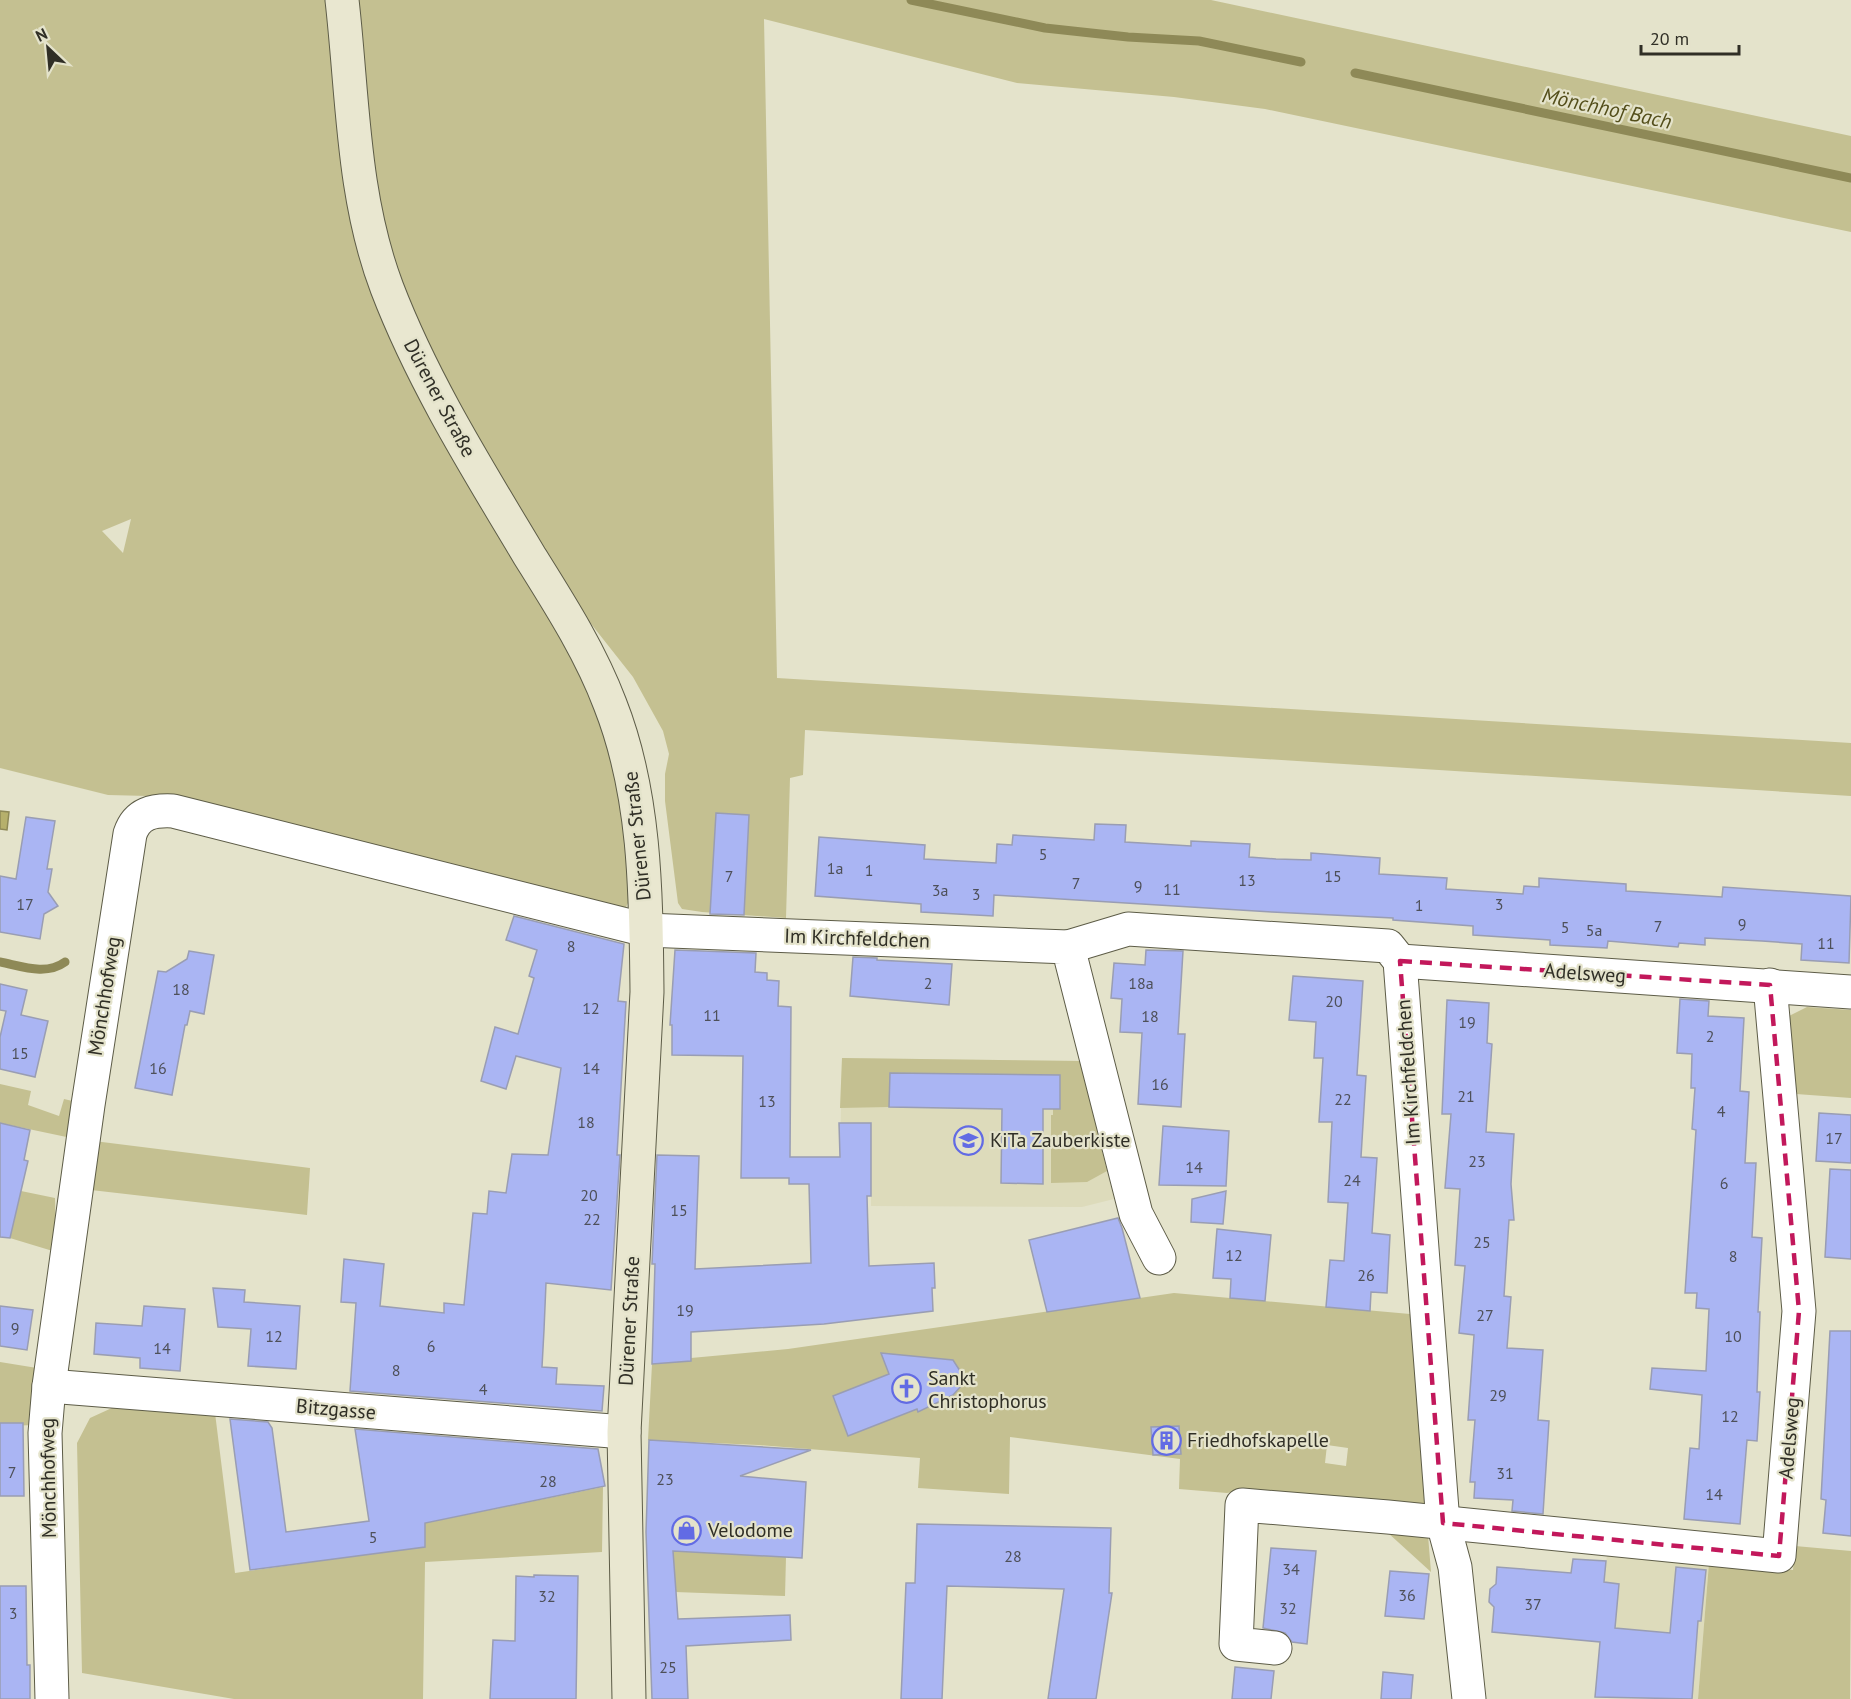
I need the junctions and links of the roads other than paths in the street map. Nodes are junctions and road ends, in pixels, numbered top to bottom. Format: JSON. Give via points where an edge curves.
{"nodes":[{"id":1,"x":342,"y":0,"type":"edge"},
{"id":2,"x":646,"y":930,"type":"junction"},
{"id":3,"x":1068,"y":947,"type":"junction"},
{"id":4,"x":1400,"y":961,"type":"junction"},
{"id":5,"x":1770,"y":986,"type":"junction"},
{"id":6,"x":1851,"y":992,"type":"edge"},
{"id":7,"x":1159,"y":1258,"type":"dead end"},
{"id":8,"x":49,"y":1386,"type":"junction"},
{"id":9,"x":624,"y":1432,"type":"junction"},
{"id":10,"x":1443,"y":1523,"type":"junction"},
{"id":11,"x":1275,"y":1648,"type":"dead end"},
{"id":12,"x":52,"y":1699,"type":"edge"},
{"id":13,"x":629,"y":1699,"type":"edge"},
{"id":14,"x":1469,"y":1699,"type":"edge"}],
"edges":[{"from":1,"to":2,"type":"street","name":"Dürener Straße","via":[[359,177],[386,284],[407,338],[439,401],[570,622],[610,702],[634,786]]},
{"from":2,"to":3,"type":"street","name":"Im Kirchfeldchen"},
{"from":2,"to":8,"type":"street","name":"Mönchhofweg","via":[[173,811],[151,812],[139,818],[130,834]]},
{"from":2,"to":9,"type":"street","name":"Dürener Straße","via":[[647,992]]},
{"from":3,"to":4,"type":"street","name":"Im Kirchfeldchen","via":[[1128,929],[1388,946]]},
{"from":3,"to":7,"type":"street","via":[[1136,1214]]},
{"from":4,"to":5,"type":"street","name":"Adelsweg"},
{"from":4,"to":10,"type":"street","name":"Im Kirchfeldchen"},
{"from":5,"to":6,"type":"street","name":"Adelsweg"},
{"from":5,"to":10,"type":"street","name":"Adelsweg","via":[[1799,1311],[1779,1556]]},
{"from":8,"to":9,"type":"street","name":"Bitzgasse"},
{"from":8,"to":12,"type":"street","name":"Mönchhofweg","via":[[45,1433]]},
{"from":9,"to":13,"type":"street","name":"Dürener Straße"},
{"from":10,"to":11,"type":"street","via":[[1242,1505],[1236,1644]]},
{"from":10,"to":14,"type":"street","name":"Im Kirchfeldchen","via":[[1455,1567]]}]}
